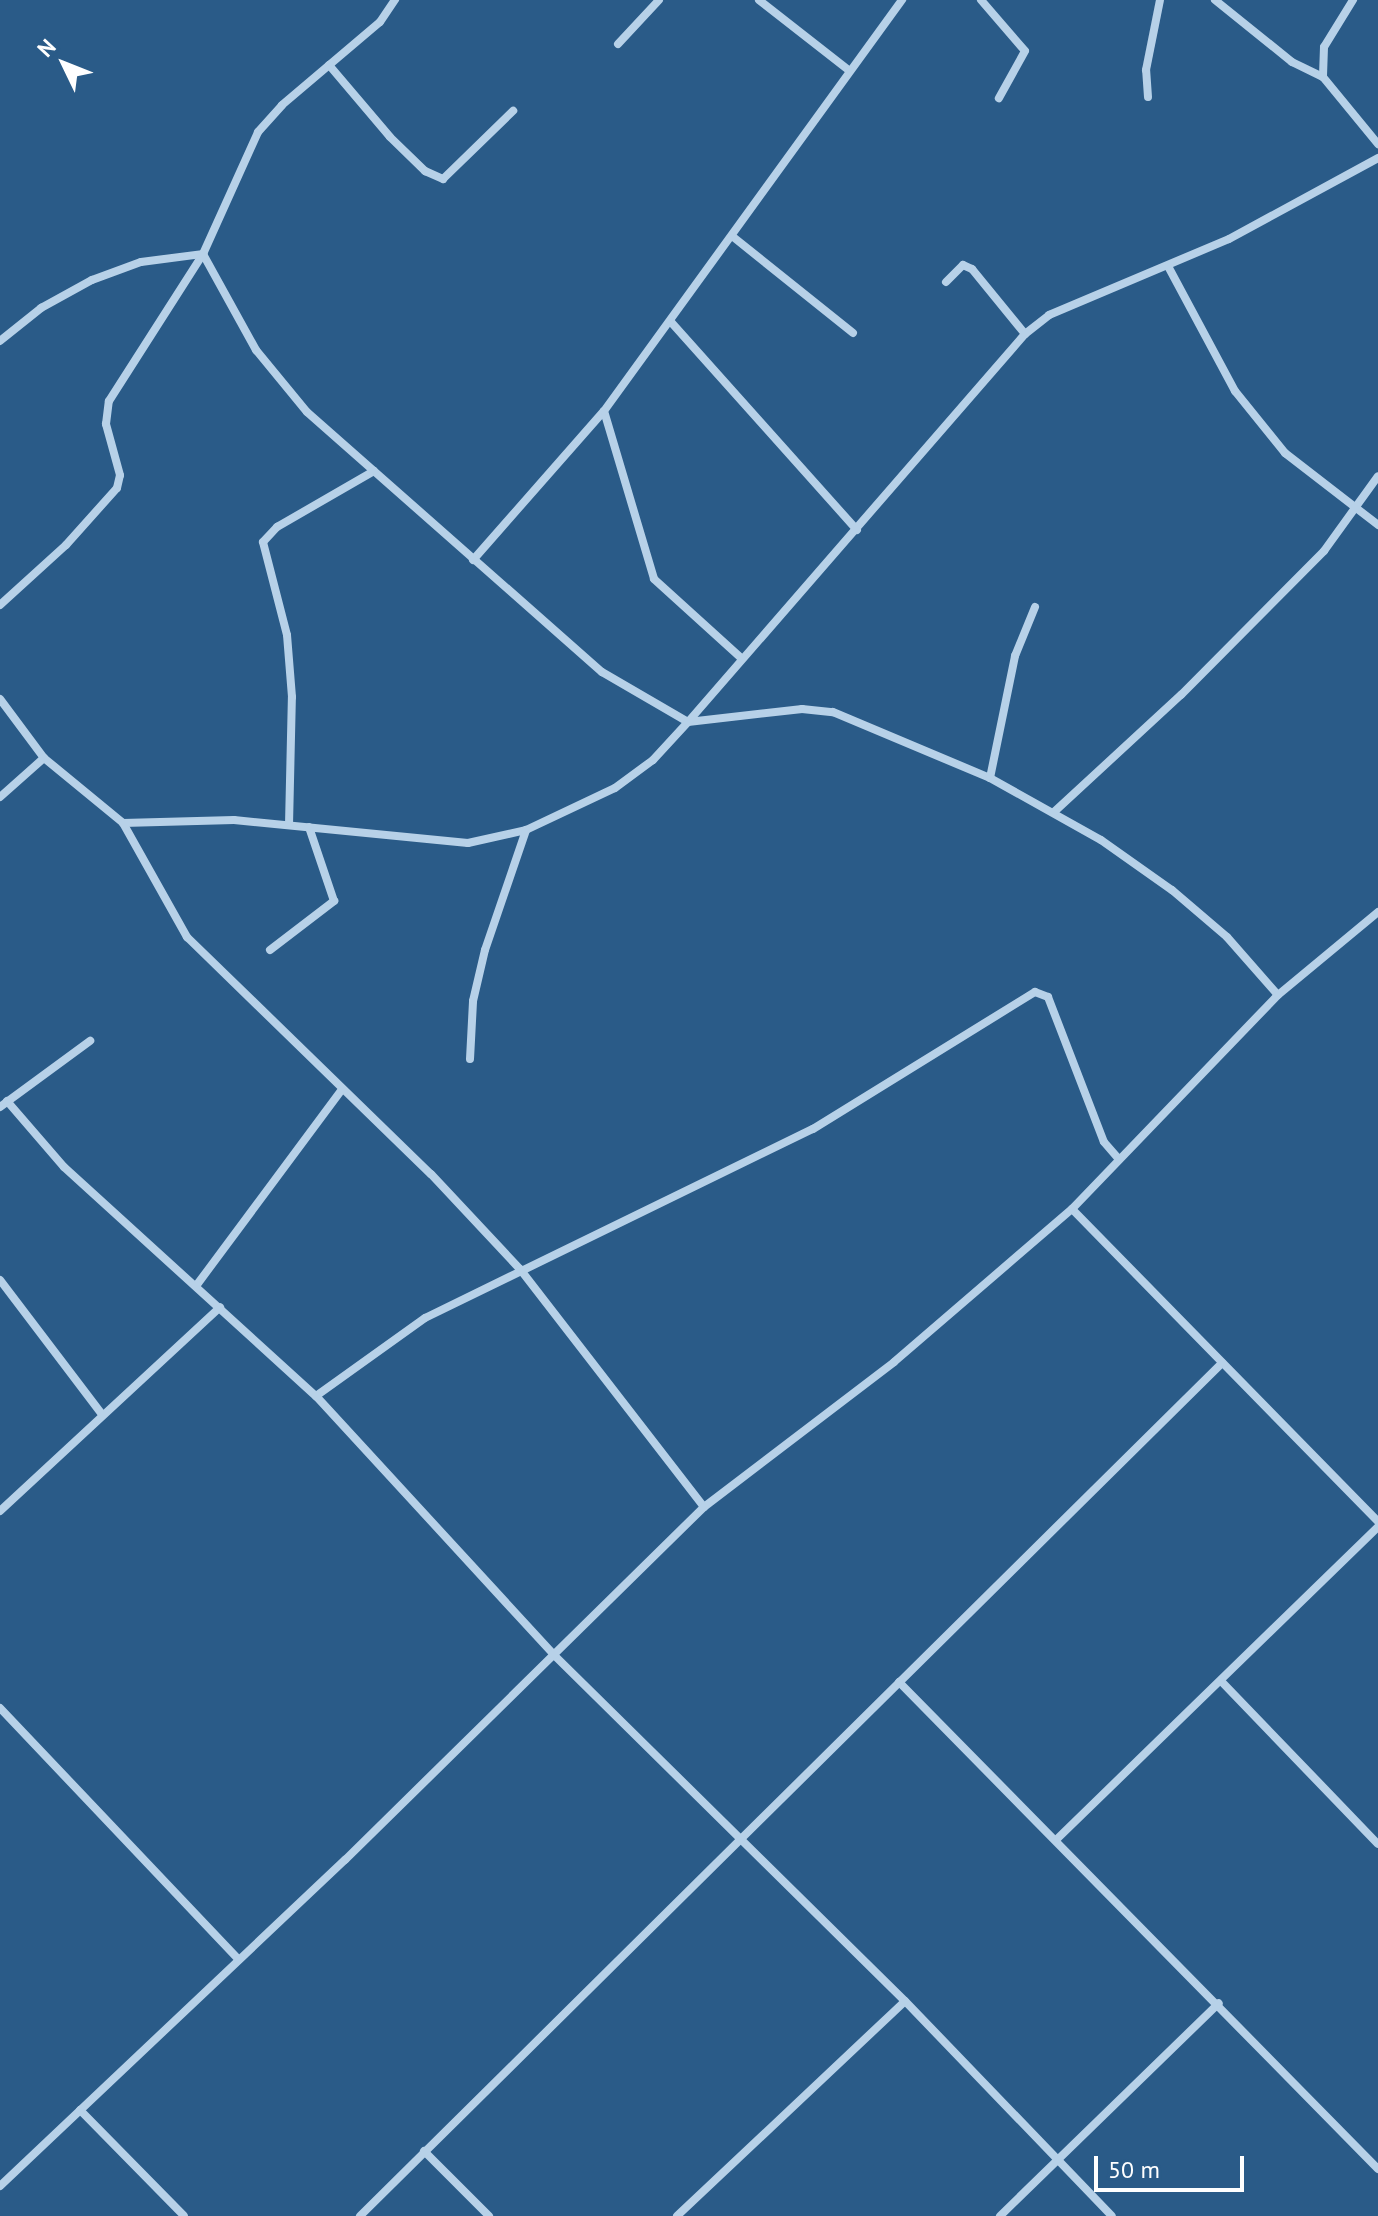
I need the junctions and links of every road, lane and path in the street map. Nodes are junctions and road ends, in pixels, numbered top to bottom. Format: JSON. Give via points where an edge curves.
{"nodes":[{"id":1,"x":395,"y":0,"type":"edge"},
{"id":2,"x":659,"y":0,"type":"edge"},
{"id":3,"x":759,"y":0,"type":"edge"},
{"id":4,"x":902,"y":0,"type":"edge"},
{"id":5,"x":981,"y":0,"type":"edge"},
{"id":6,"x":1160,"y":0,"type":"edge"},
{"id":7,"x":1215,"y":0,"type":"edge"},
{"id":8,"x":1353,"y":0,"type":"edge"},
{"id":9,"x":618,"y":44,"type":"dead end"},
{"id":10,"x":329,"y":65,"type":"junction"},
{"id":11,"x":850,"y":71,"type":"junction"},
{"id":12,"x":1323,"y":77,"type":"junction"},
{"id":13,"x":1148,"y":97,"type":"dead end"},
{"id":14,"x":999,"y":98,"type":"dead end"},
{"id":15,"x":513,"y":111,"type":"dead end"},
{"id":16,"x":1378,"y":144,"type":"edge"},
{"id":17,"x":1378,"y":158,"type":"edge"},
{"id":18,"x":732,"y":236,"type":"junction"},
{"id":19,"x":203,"y":254,"type":"junction"},
{"id":20,"x":1169,"y":268,"type":"junction"},
{"id":21,"x":946,"y":282,"type":"dead end"},
{"id":22,"x":671,"y":322,"type":"junction"},
{"id":23,"x":853,"y":333,"type":"dead end"},
{"id":24,"x":1025,"y":334,"type":"junction"},
{"id":25,"x":0,"y":341,"type":"edge"},
{"id":26,"x":604,"y":411,"type":"junction"},
{"id":27,"x":374,"y":471,"type":"junction"},
{"id":28,"x":1378,"y":476,"type":"edge"},
{"id":29,"x":1357,"y":512,"type":"junction"},
{"id":30,"x":1378,"y":525,"type":"edge"},
{"id":31,"x":857,"y":530,"type":"junction"},
{"id":32,"x":473,"y":560,"type":"junction"},
{"id":33,"x":0,"y":605,"type":"edge"},
{"id":34,"x":1035,"y":607,"type":"dead end"},
{"id":35,"x":741,"y":658,"type":"junction"},
{"id":36,"x":0,"y":699,"type":"edge"},
{"id":37,"x":688,"y":722,"type":"junction"},
{"id":38,"x":44,"y":758,"type":"junction"},
{"id":39,"x":990,"y":778,"type":"junction"},
{"id":40,"x":0,"y":797,"type":"edge"},
{"id":41,"x":1054,"y":812,"type":"junction"},
{"id":42,"x":123,"y":823,"type":"junction"},
{"id":43,"x":289,"y":825,"type":"junction"},
{"id":44,"x":309,"y":827,"type":"junction"},
{"id":45,"x":526,"y":830,"type":"junction"},
{"id":46,"x":1378,"y":912,"type":"edge"},
{"id":47,"x":270,"y":950,"type":"dead end"},
{"id":48,"x":1278,"y":995,"type":"junction"},
{"id":49,"x":90,"y":1041,"type":"dead end"},
{"id":50,"x":470,"y":1059,"type":"dead end"},
{"id":51,"x":341,"y":1091,"type":"junction"},
{"id":52,"x":4,"y":1104,"type":"edge"},
{"id":53,"x":1118,"y":1158,"type":"junction"},
{"id":54,"x":1072,"y":1209,"type":"junction"},
{"id":55,"x":520,"y":1269,"type":"junction"},
{"id":56,"x":0,"y":1280,"type":"edge"},
{"id":57,"x":196,"y":1286,"type":"junction"},
{"id":58,"x":220,"y":1307,"type":"junction"},
{"id":59,"x":1222,"y":1363,"type":"junction"},
{"id":60,"x":316,"y":1396,"type":"junction"},
{"id":61,"x":101,"y":1413,"type":"junction"},
{"id":62,"x":704,"y":1507,"type":"junction"},
{"id":63,"x":0,"y":1511,"type":"edge"},
{"id":64,"x":1378,"y":1524,"type":"edge"},
{"id":65,"x":553,"y":1654,"type":"junction"},
{"id":66,"x":1221,"y":1681,"type":"junction"},
{"id":67,"x":899,"y":1682,"type":"junction"},
{"id":68,"x":0,"y":1708,"type":"edge"},
{"id":69,"x":743,"y":1839,"type":"junction"},
{"id":70,"x":1057,"y":1839,"type":"junction"},
{"id":71,"x":1378,"y":1844,"type":"edge"},
{"id":72,"x":239,"y":1960,"type":"junction"},
{"id":73,"x":905,"y":2001,"type":"junction"},
{"id":74,"x":1219,"y":2003,"type":"junction"},
{"id":75,"x":80,"y":2110,"type":"junction"},
{"id":76,"x":424,"y":2151,"type":"junction"},
{"id":77,"x":1057,"y":2160,"type":"junction"},
{"id":78,"x":1378,"y":2169,"type":"edge"},
{"id":79,"x":0,"y":2186,"type":"edge"},
{"id":80,"x":184,"y":2216,"type":"edge"},
{"id":81,"x":360,"y":2216,"type":"edge"},
{"id":82,"x":489,"y":2216,"type":"edge"},
{"id":83,"x":677,"y":2216,"type":"edge"},
{"id":84,"x":1000,"y":2216,"type":"edge"},
{"id":85,"x":1112,"y":2216,"type":"edge"}],
"edges":[{"from":1,"to":10,"type":"street","via":[[380,22]]},
{"from":2,"to":9,"type":"street"},
{"from":3,"to":11,"type":"street"},
{"from":4,"to":11,"type":"street"},
{"from":5,"to":14,"type":"street","via":[[1025,51],[1024,62]]},
{"from":6,"to":13,"type":"street","via":[[1146,70]]},
{"from":7,"to":12,"type":"street","via":[[1292,62]]},
{"from":8,"to":12,"type":"street","via":[[1324,47]]},
{"from":10,"to":15,"type":"street","via":[[390,137],[425,171],[443,179]]},
{"from":10,"to":19,"type":"street","via":[[258,132]]},
{"from":11,"to":18,"type":"street"},
{"from":12,"to":16,"type":"street"},
{"from":17,"to":20,"type":"street"},
{"from":18,"to":22,"type":"street"},
{"from":18,"to":23,"type":"street"},
{"from":19,"to":25,"type":"street","via":[[141,262],[92,280],[41,308]]},
{"from":19,"to":27,"type":"street","via":[[278,381]]},
{"from":19,"to":33,"type":"street","via":[[109,401],[106,424],[120,475],[117,488],[66,545]]},
{"from":20,"to":24,"type":"street","via":[[1049,315]]},
{"from":20,"to":29,"type":"street","via":[[1235,391],[1285,453]]},
{"from":21,"to":24,"type":"street","via":[[963,265],[972,269]]},
{"from":22,"to":26,"type":"street"},
{"from":22,"to":31,"type":"street"},
{"from":24,"to":31,"type":"street"},
{"from":26,"to":32,"type":"street"},
{"from":26,"to":35,"type":"street","via":[[654,579]]},
{"from":27,"to":32,"type":"street"},
{"from":27,"to":43,"type":"street","via":[[277,527],[263,542],[288,650]]},
{"from":28,"to":29,"type":"street"},
{"from":29,"to":30,"type":"street"},
{"from":29,"to":41,"type":"street","via":[[1181,695]]},
{"from":31,"to":35,"type":"street"},
{"from":32,"to":37,"type":"street","via":[[602,672]]},
{"from":34,"to":39,"type":"street","via":[[1015,656]]},
{"from":35,"to":37,"type":"street"},
{"from":36,"to":38,"type":"street"},
{"from":37,"to":39,"type":"street","via":[[802,709],[833,712]]},
{"from":37,"to":45,"type":"street","via":[[653,760],[615,788]]},
{"from":38,"to":40,"type":"street"},
{"from":38,"to":42,"type":"street"},
{"from":39,"to":41,"type":"street"},
{"from":41,"to":48,"type":"street","via":[[1172,890],[1227,937]]},
{"from":42,"to":43,"type":"street","via":[[167,818]]},
{"from":42,"to":51,"type":"street","via":[[187,937]]},
{"from":43,"to":44,"type":"street"},
{"from":44,"to":45,"type":"street","via":[[468,843]]},
{"from":44,"to":47,"type":"street","via":[[334,901]]},
{"from":45,"to":50,"type":"street","via":[[485,950],[473,1001]]},
{"from":46,"to":48,"type":"street"},
{"from":48,"to":53,"type":"street"},
{"from":49,"to":52,"type":"street"},
{"from":51,"to":55,"type":"street","via":[[431,1174]]},
{"from":51,"to":57,"type":"street"},
{"from":52,"to":57,"type":"street","via":[[64,1167]]},
{"from":53,"to":54,"type":"street"},
{"from":53,"to":55,"type":"street","via":[[1104,1142],[1048,997],[1035,992],[813,1129]]},
{"from":54,"to":59,"type":"street"},
{"from":54,"to":62,"type":"street","via":[[894,1362]]},
{"from":55,"to":60,"type":"street","via":[[425,1318]]},
{"from":55,"to":62,"type":"street"},
{"from":56,"to":61,"type":"street"},
{"from":57,"to":58,"type":"street"},
{"from":58,"to":60,"type":"street"},
{"from":58,"to":61,"type":"street"},
{"from":59,"to":64,"type":"street"},
{"from":59,"to":67,"type":"street"},
{"from":60,"to":65,"type":"street"},
{"from":61,"to":63,"type":"street"},
{"from":62,"to":65,"type":"street"},
{"from":64,"to":66,"type":"street"},
{"from":65,"to":69,"type":"street"},
{"from":65,"to":72,"type":"street"},
{"from":66,"to":70,"type":"street"},
{"from":66,"to":71,"type":"street"},
{"from":67,"to":69,"type":"street"},
{"from":67,"to":70,"type":"street"},
{"from":68,"to":72,"type":"street"},
{"from":69,"to":73,"type":"street"},
{"from":69,"to":76,"type":"street"},
{"from":70,"to":74,"type":"street"},
{"from":72,"to":75,"type":"street"},
{"from":73,"to":77,"type":"street"},
{"from":73,"to":83,"type":"street"},
{"from":74,"to":77,"type":"street"},
{"from":74,"to":78,"type":"street"},
{"from":75,"to":79,"type":"street"},
{"from":75,"to":80,"type":"street"},
{"from":76,"to":81,"type":"street"},
{"from":76,"to":82,"type":"street"},
{"from":77,"to":84,"type":"street"},
{"from":77,"to":85,"type":"street"}]}
